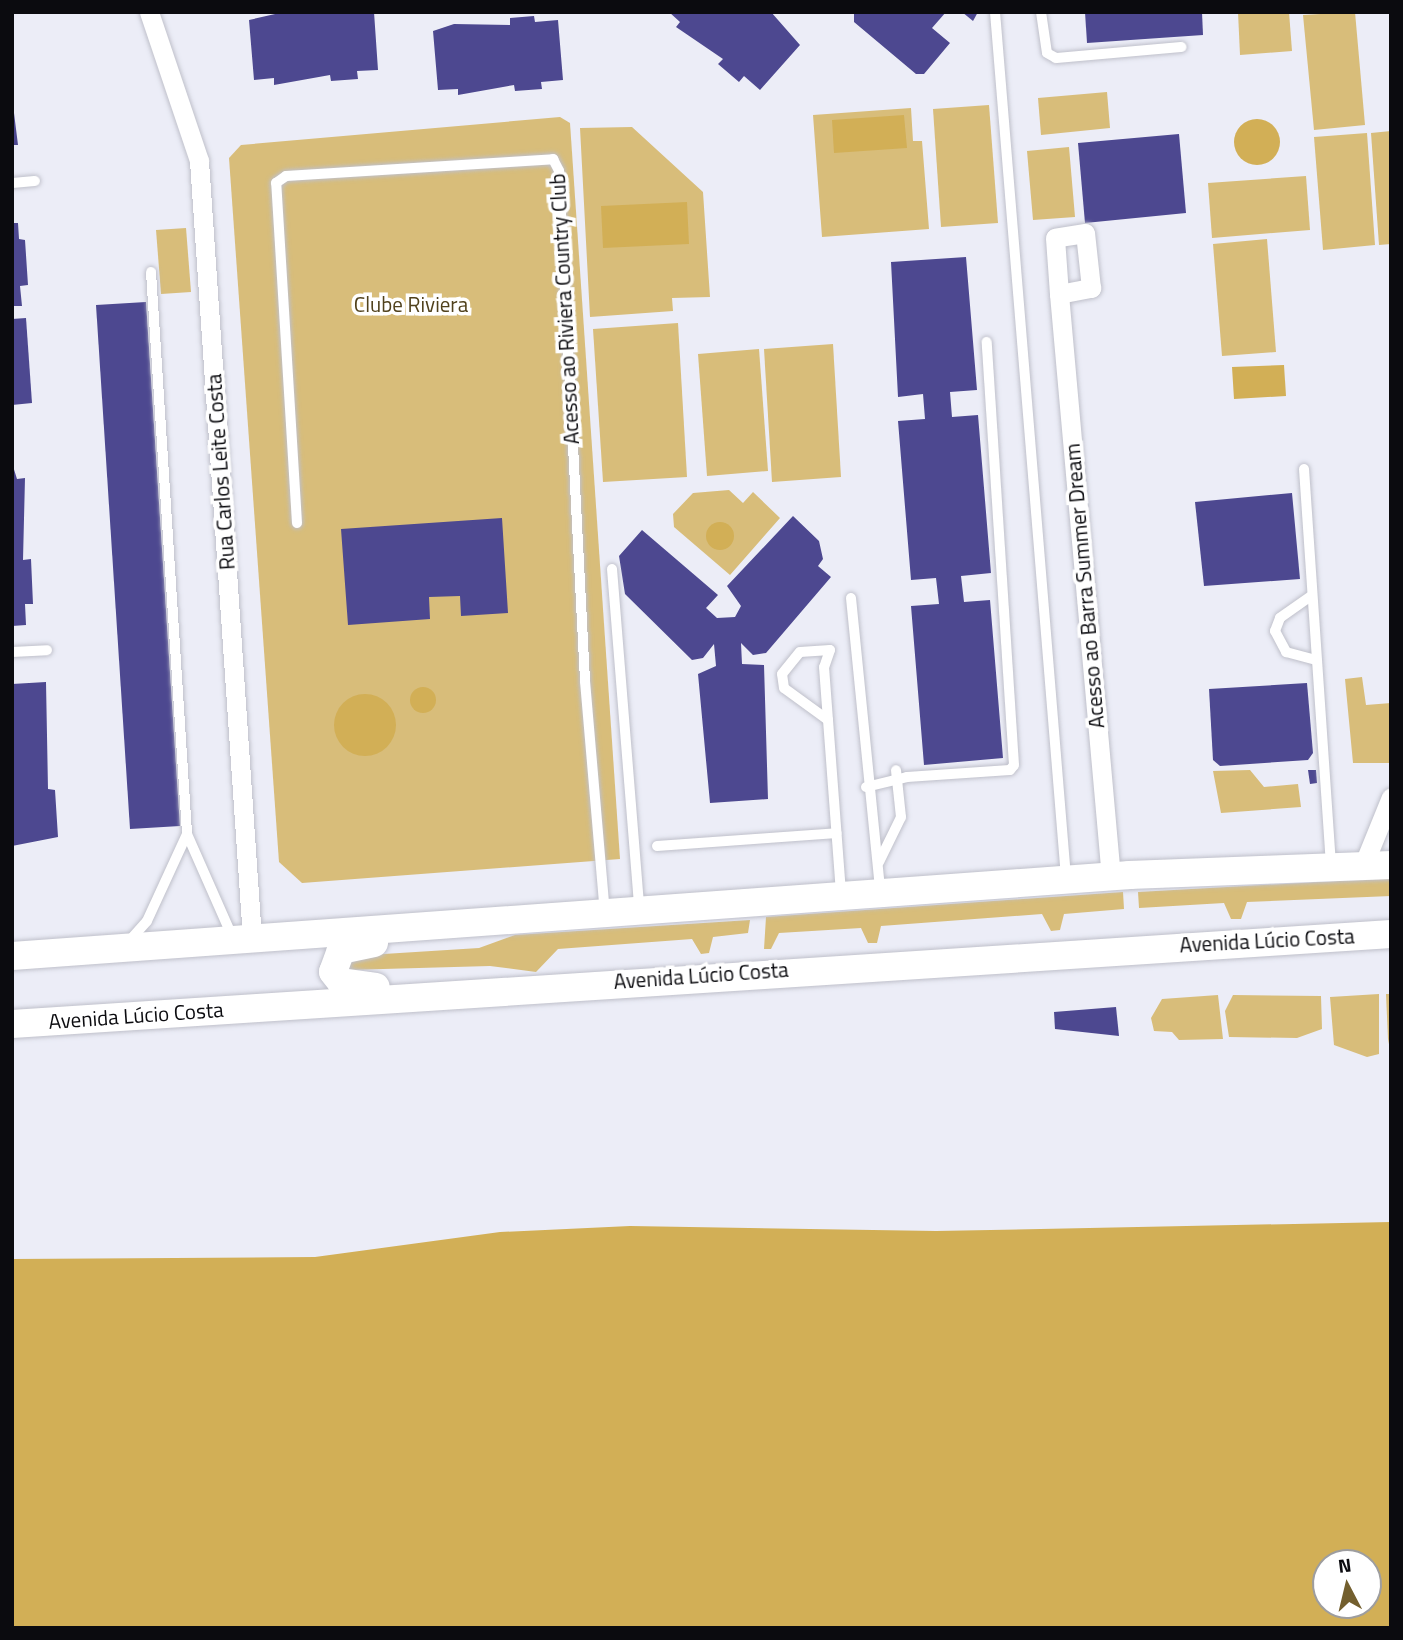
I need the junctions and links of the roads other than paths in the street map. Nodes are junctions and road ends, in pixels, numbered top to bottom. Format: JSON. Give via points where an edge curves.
{"nodes":[{"id":1,"x":149,"y":12,"type":"edge"},
{"id":2,"x":995,"y":12,"type":"edge"},
{"id":3,"x":1041,"y":12,"type":"edge"},
{"id":4,"x":1182,"y":47,"type":"dead end"},
{"id":5,"x":35,"y":181,"type":"dead end"},
{"id":6,"x":12,"y":183,"type":"edge"},
{"id":7,"x":151,"y":272,"type":"dead end"},
{"id":8,"x":1059,"y":294,"type":"dead end"},
{"id":9,"x":986,"y":342,"type":"dead end"},
{"id":10,"x":1304,"y":468,"type":"dead end"},
{"id":11,"x":297,"y":523,"type":"dead end"},
{"id":12,"x":612,"y":569,"type":"dead end"},
{"id":13,"x":1311,"y":596,"type":"junction"},
{"id":14,"x":851,"y":598,"type":"dead end"},
{"id":15,"x":47,"y":650,"type":"dead end"},
{"id":16,"x":12,"y":652,"type":"edge"},
{"id":17,"x":1316,"y":660,"type":"junction"},
{"id":18,"x":828,"y":720,"type":"junction"},
{"id":19,"x":896,"y":770,"type":"dead end"},
{"id":20,"x":896,"y":784,"type":"junction"},
{"id":21,"x":866,"y":786,"type":"junction"},
{"id":22,"x":1391,"y":797,"type":"edge"},
{"id":23,"x":836,"y":833,"type":"junction"},
{"id":24,"x":187,"y":834,"type":"junction"},
{"id":25,"x":657,"y":846,"type":"dead end"},
{"id":26,"x":879,"y":862,"type":"junction"},
{"id":27,"x":1377,"y":866,"type":"edge"},
{"id":28,"x":1331,"y":867,"type":"junction"},
{"id":29,"x":1111,"y":878,"type":"junction"},
{"id":30,"x":1066,"y":881,"type":"junction"},
{"id":31,"x":881,"y":895,"type":"junction"},
{"id":32,"x":841,"y":897,"type":"junction"},
{"id":33,"x":639,"y":911,"type":"junction"},
{"id":34,"x":605,"y":913,"type":"junction"},
{"id":35,"x":462,"y":924,"type":"junction"},
{"id":36,"x":1391,"y":934,"type":"edge"},
{"id":37,"x":243,"y":940,"type":"junction"},
{"id":38,"x":119,"y":948,"type":"junction"},
{"id":39,"x":12,"y":956,"type":"edge"},
{"id":40,"x":447,"y":992,"type":"junction"},
{"id":41,"x":12,"y":1024,"type":"edge"}],
"edges":[{"from":1,"to":37,"type":"street","name":"Rua Carlos Leite Costa","via":[[199,161]]},
{"from":2,"to":30,"type":"lane"},
{"from":3,"to":4,"type":"lane","via":[[1047,53],[1056,58]]},
{"from":5,"to":6,"type":"lane"},
{"from":7,"to":24,"type":"lane"},
{"from":8,"to":29,"type":"street","name":"Acesso ao Barra Summer Dream"},
{"from":9,"to":20,"type":"lane","via":[[1014,765],[1010,770],[907,777]]},
{"from":10,"to":13,"type":"lane"},
{"from":11,"to":34,"type":"lane","name":"Acesso ao Riviera Country Club","via":[[276,183],[286,176],[553,159],[559,171],[584,668]]},
{"from":12,"to":33,"type":"lane"},
{"from":13,"to":17,"type":"lane"},
{"from":13,"to":17,"type":"lane","via":[[1280,618],[1275,638],[1286,652]]},
{"from":14,"to":21,"type":"lane"},
{"from":15,"to":16,"type":"lane"},
{"from":17,"to":28,"type":"lane"},
{"from":18,"to":18,"type":"lane","via":[[824,667],[830,650],[800,652],[782,674],[784,688]]},
{"from":18,"to":23,"type":"lane"},
{"from":19,"to":20,"type":"lane"},
{"from":20,"to":21,"type":"lane"},
{"from":20,"to":26,"type":"lane","via":[[901,817]]},
{"from":21,"to":26,"type":"lane"},
{"from":22,"to":27,"type":"street"},
{"from":23,"to":25,"type":"lane"},
{"from":23,"to":32,"type":"lane"},
{"from":24,"to":37,"type":"lane"},
{"from":24,"to":38,"type":"lane","via":[[148,921]]},
{"from":26,"to":31,"type":"lane"},
{"from":27,"to":28,"type":"main road"},
{"from":28,"to":29,"type":"main road"},
{"from":29,"to":30,"type":"main road"},
{"from":30,"to":31,"type":"main road"},
{"from":31,"to":32,"type":"main road"},
{"from":32,"to":33,"type":"main road"},
{"from":33,"to":34,"type":"main road"},
{"from":34,"to":35,"type":"main road"},
{"from":35,"to":37,"type":"main road"},
{"from":35,"to":40,"type":"main road","via":[[341,950],[332,962],[341,982]]},
{"from":36,"to":40,"type":"main road","name":"Avenida Lúcio Costa"},
{"from":37,"to":38,"type":"main road"},
{"from":38,"to":39,"type":"main road"},
{"from":40,"to":41,"type":"main road","name":"Avenida Lúcio Costa"}]}
